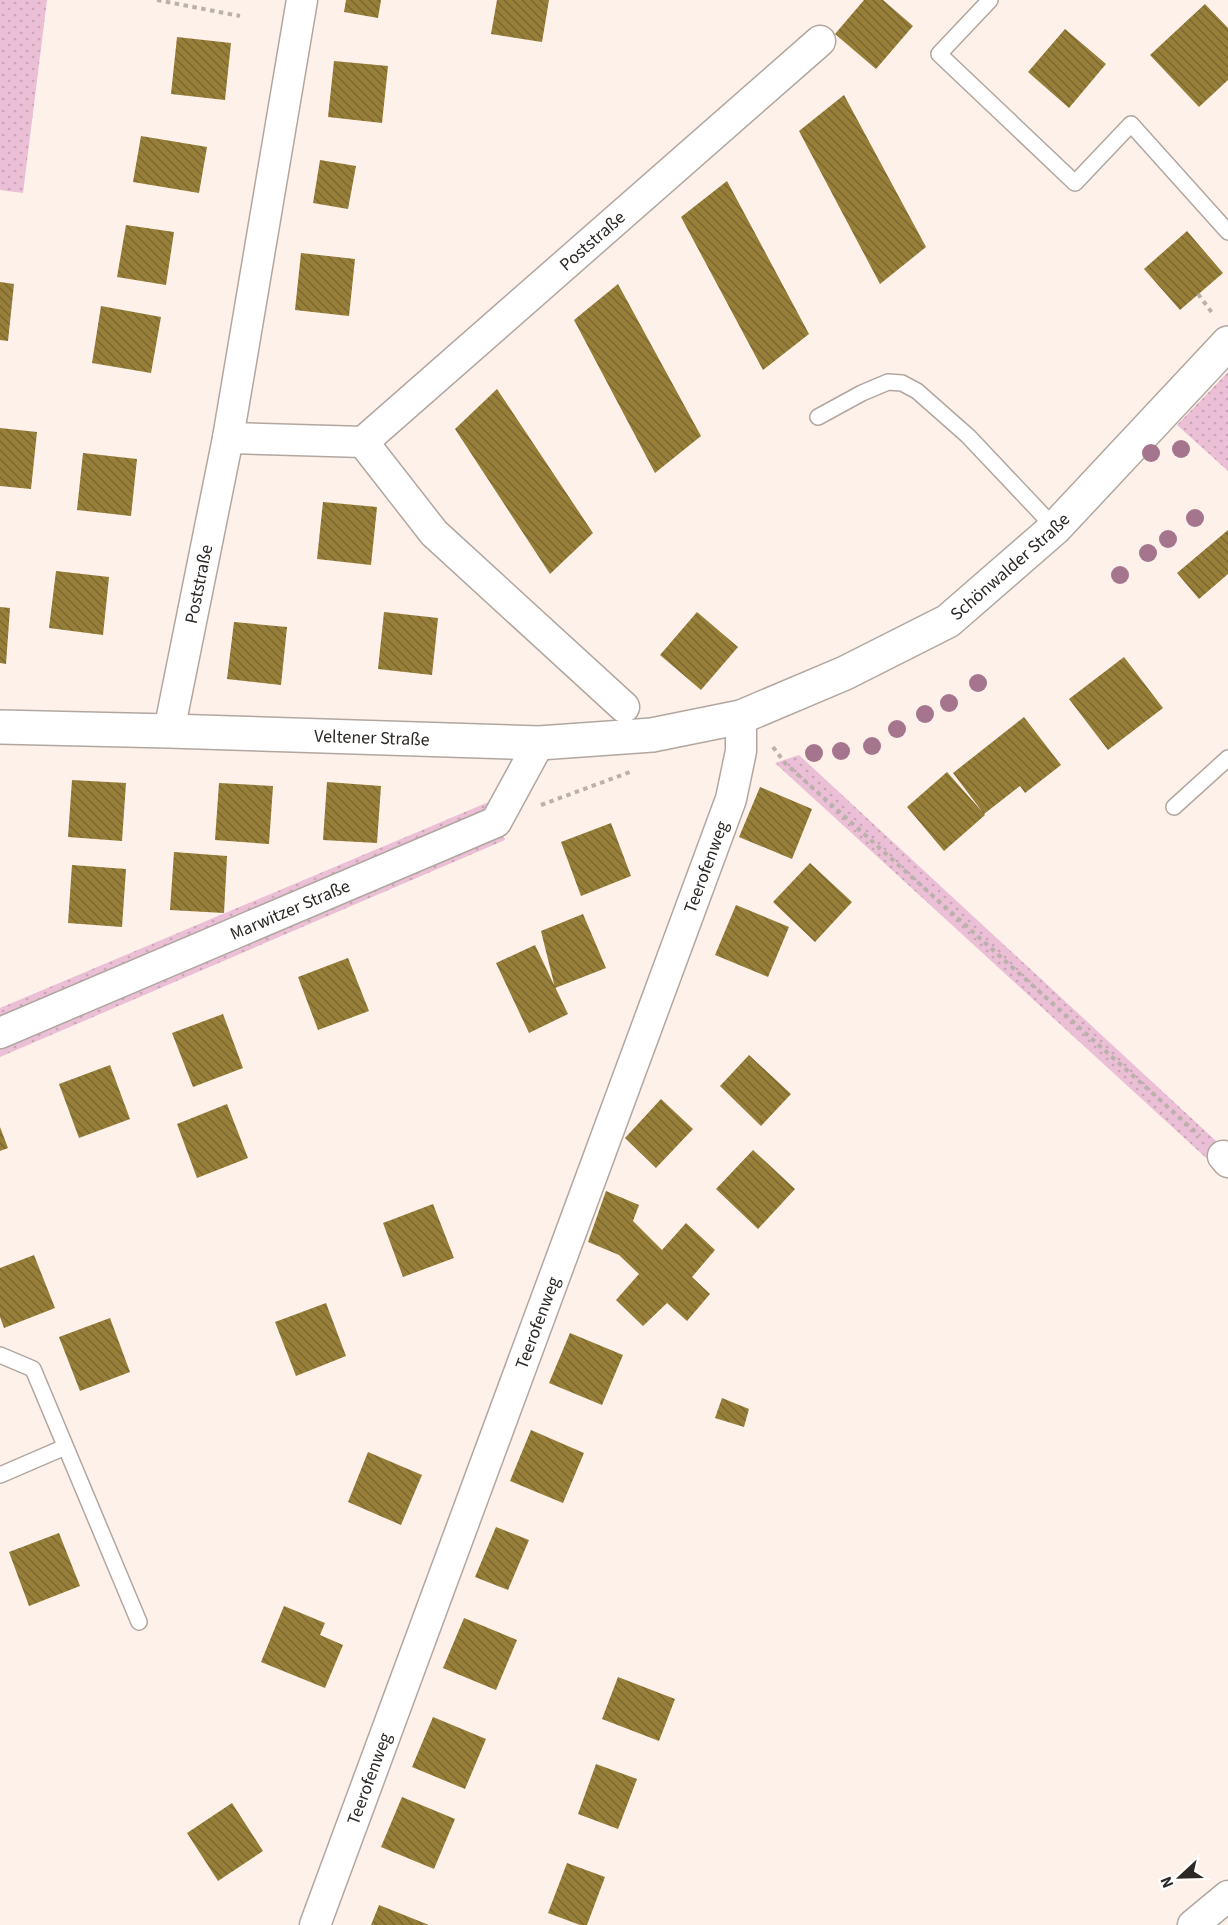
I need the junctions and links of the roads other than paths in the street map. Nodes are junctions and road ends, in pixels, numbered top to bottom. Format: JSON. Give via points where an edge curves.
{"nodes":[{"id":1,"x":302,"y":0,"type":"edge"},
{"id":2,"x":990,"y":0,"type":"edge"},
{"id":3,"x":820,"y":41,"type":"dead end"},
{"id":4,"x":1228,"y":232,"type":"edge"},
{"id":5,"x":1228,"y":343,"type":"edge"},
{"id":6,"x":818,"y":417,"type":"dead end"},
{"id":7,"x":228,"y":438,"type":"junction"},
{"id":8,"x":363,"y":442,"type":"junction"},
{"id":9,"x":1055,"y":528,"type":"junction"},
{"id":10,"x":624,"y":707,"type":"dead end"},
{"id":11,"x":741,"y":717,"type":"junction"},
{"id":12,"x":0,"y":728,"type":"edge"},
{"id":13,"x":169,"y":731,"type":"junction"},
{"id":14,"x":539,"y":743,"type":"junction"},
{"id":15,"x":1228,"y":758,"type":"edge"},
{"id":16,"x":1174,"y":807,"type":"dead end"},
{"id":17,"x":0,"y":1033,"type":"edge"},
{"id":18,"x":0,"y":1355,"type":"edge"},
{"id":19,"x":65,"y":1447,"type":"junction"},
{"id":20,"x":0,"y":1475,"type":"edge"},
{"id":21,"x":139,"y":1622,"type":"dead end"},
{"id":22,"x":1228,"y":1896,"type":"edge"},
{"id":23,"x":315,"y":1925,"type":"edge"},
{"id":24,"x":1193,"y":1925,"type":"edge"}],
"edges":[{"from":1,"to":7,"type":"street","name":"Poststraße"},
{"from":2,"to":4,"type":"lane","via":[[939,54],[1075,183],[1131,124]]},
{"from":3,"to":8,"type":"street","name":"Poststraße"},
{"from":5,"to":9,"type":"main road","name":"Schönwalder Straße"},
{"from":6,"to":9,"type":"lane","via":[[888,382],[902,383],[917,391],[968,436]]},
{"from":7,"to":8,"type":"street"},
{"from":7,"to":13,"type":"street","name":"Poststraße"},
{"from":8,"to":10,"type":"street","via":[[434,533]]},
{"from":9,"to":11,"type":"main road","name":"Schönwalder Straße","via":[[948,621],[845,673]]},
{"from":11,"to":14,"type":"main road","name":"Veltener Straße","via":[[652,735]]},
{"from":11,"to":23,"type":"street","name":"Teerofenweg","via":[[741,751],[731,799]]},
{"from":12,"to":13,"type":"main road","name":"Veltener Straße"},
{"from":13,"to":14,"type":"main road","name":"Veltener Straße"},
{"from":14,"to":17,"type":"street","name":"Marwitzer Straße","via":[[496,822]]},
{"from":15,"to":16,"type":"lane"},
{"from":18,"to":19,"type":"lane","via":[[33,1369]]},
{"from":19,"to":20,"type":"lane"},
{"from":19,"to":21,"type":"lane"},
{"from":22,"to":24,"type":"street"}]}
